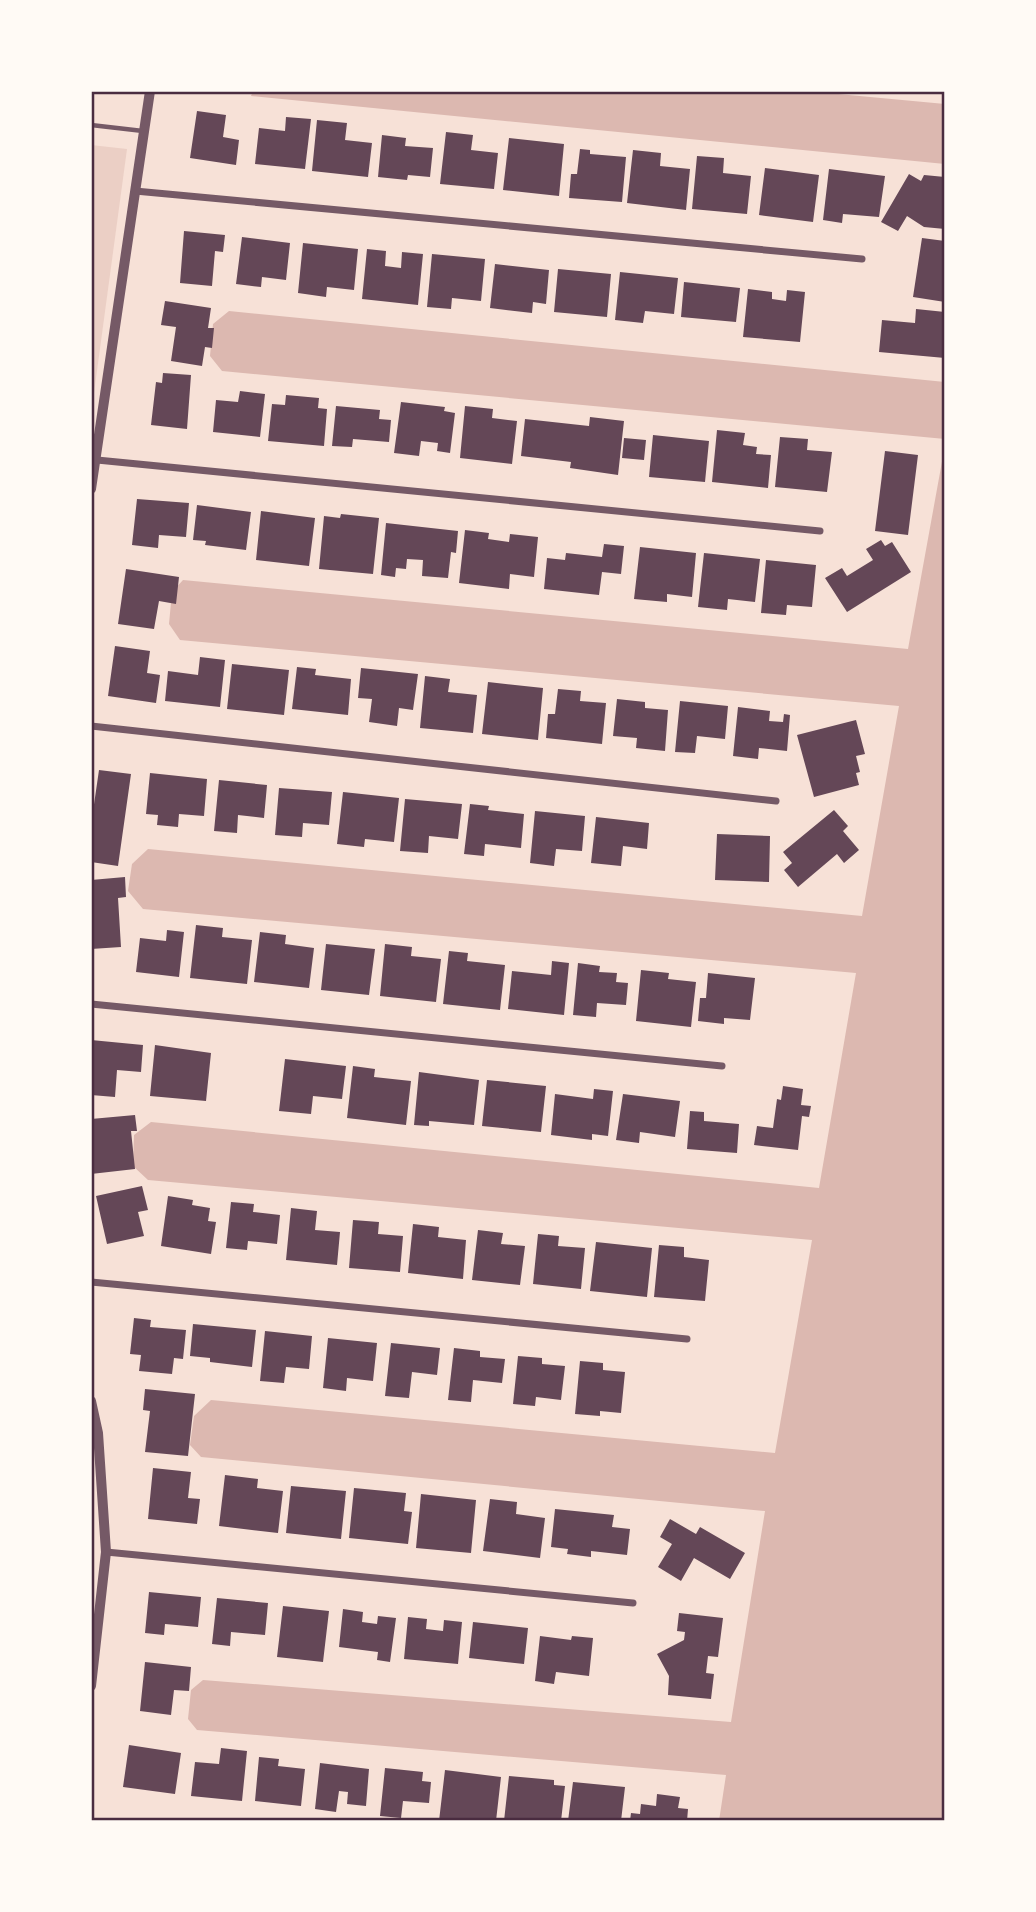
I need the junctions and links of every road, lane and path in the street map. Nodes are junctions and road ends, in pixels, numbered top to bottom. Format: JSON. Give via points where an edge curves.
{"nodes":[{"id":1,"x":150,"y":91,"type":"edge"},
{"id":2,"x":91,"y":125,"type":"edge"},
{"id":3,"x":144,"y":131,"type":"junction"},
{"id":4,"x":135,"y":191,"type":"junction"},
{"id":5,"x":862,"y":260,"type":"dead end"},
{"id":6,"x":97,"y":460,"type":"junction"},
{"id":7,"x":91,"y":489,"type":"edge"},
{"id":8,"x":820,"y":531,"type":"dead end"},
{"id":9,"x":91,"y":726,"type":"edge"},
{"id":10,"x":776,"y":801,"type":"dead end"},
{"id":11,"x":91,"y":1004,"type":"edge"},
{"id":12,"x":722,"y":1066,"type":"dead end"},
{"id":13,"x":91,"y":1282,"type":"edge"},
{"id":14,"x":687,"y":1339,"type":"dead end"},
{"id":15,"x":91,"y":1401,"type":"edge"},
{"id":16,"x":106,"y":1552,"type":"junction"},
{"id":17,"x":633,"y":1603,"type":"dead end"},
{"id":18,"x":91,"y":1686,"type":"edge"}],
"edges":[{"from":1,"to":3,"type":"street"},
{"from":2,"to":3,"type":"lane"},
{"from":3,"to":4,"type":"street"},
{"from":4,"to":5,"type":"street"},
{"from":4,"to":6,"type":"street"},
{"from":6,"to":7,"type":"street"},
{"from":6,"to":8,"type":"street"},
{"from":9,"to":10,"type":"street"},
{"from":11,"to":12,"type":"street"},
{"from":13,"to":14,"type":"street"},
{"from":15,"to":16,"type":"street","via":[[98,1433]]},
{"from":16,"to":17,"type":"street"},
{"from":16,"to":18,"type":"street"}]}
